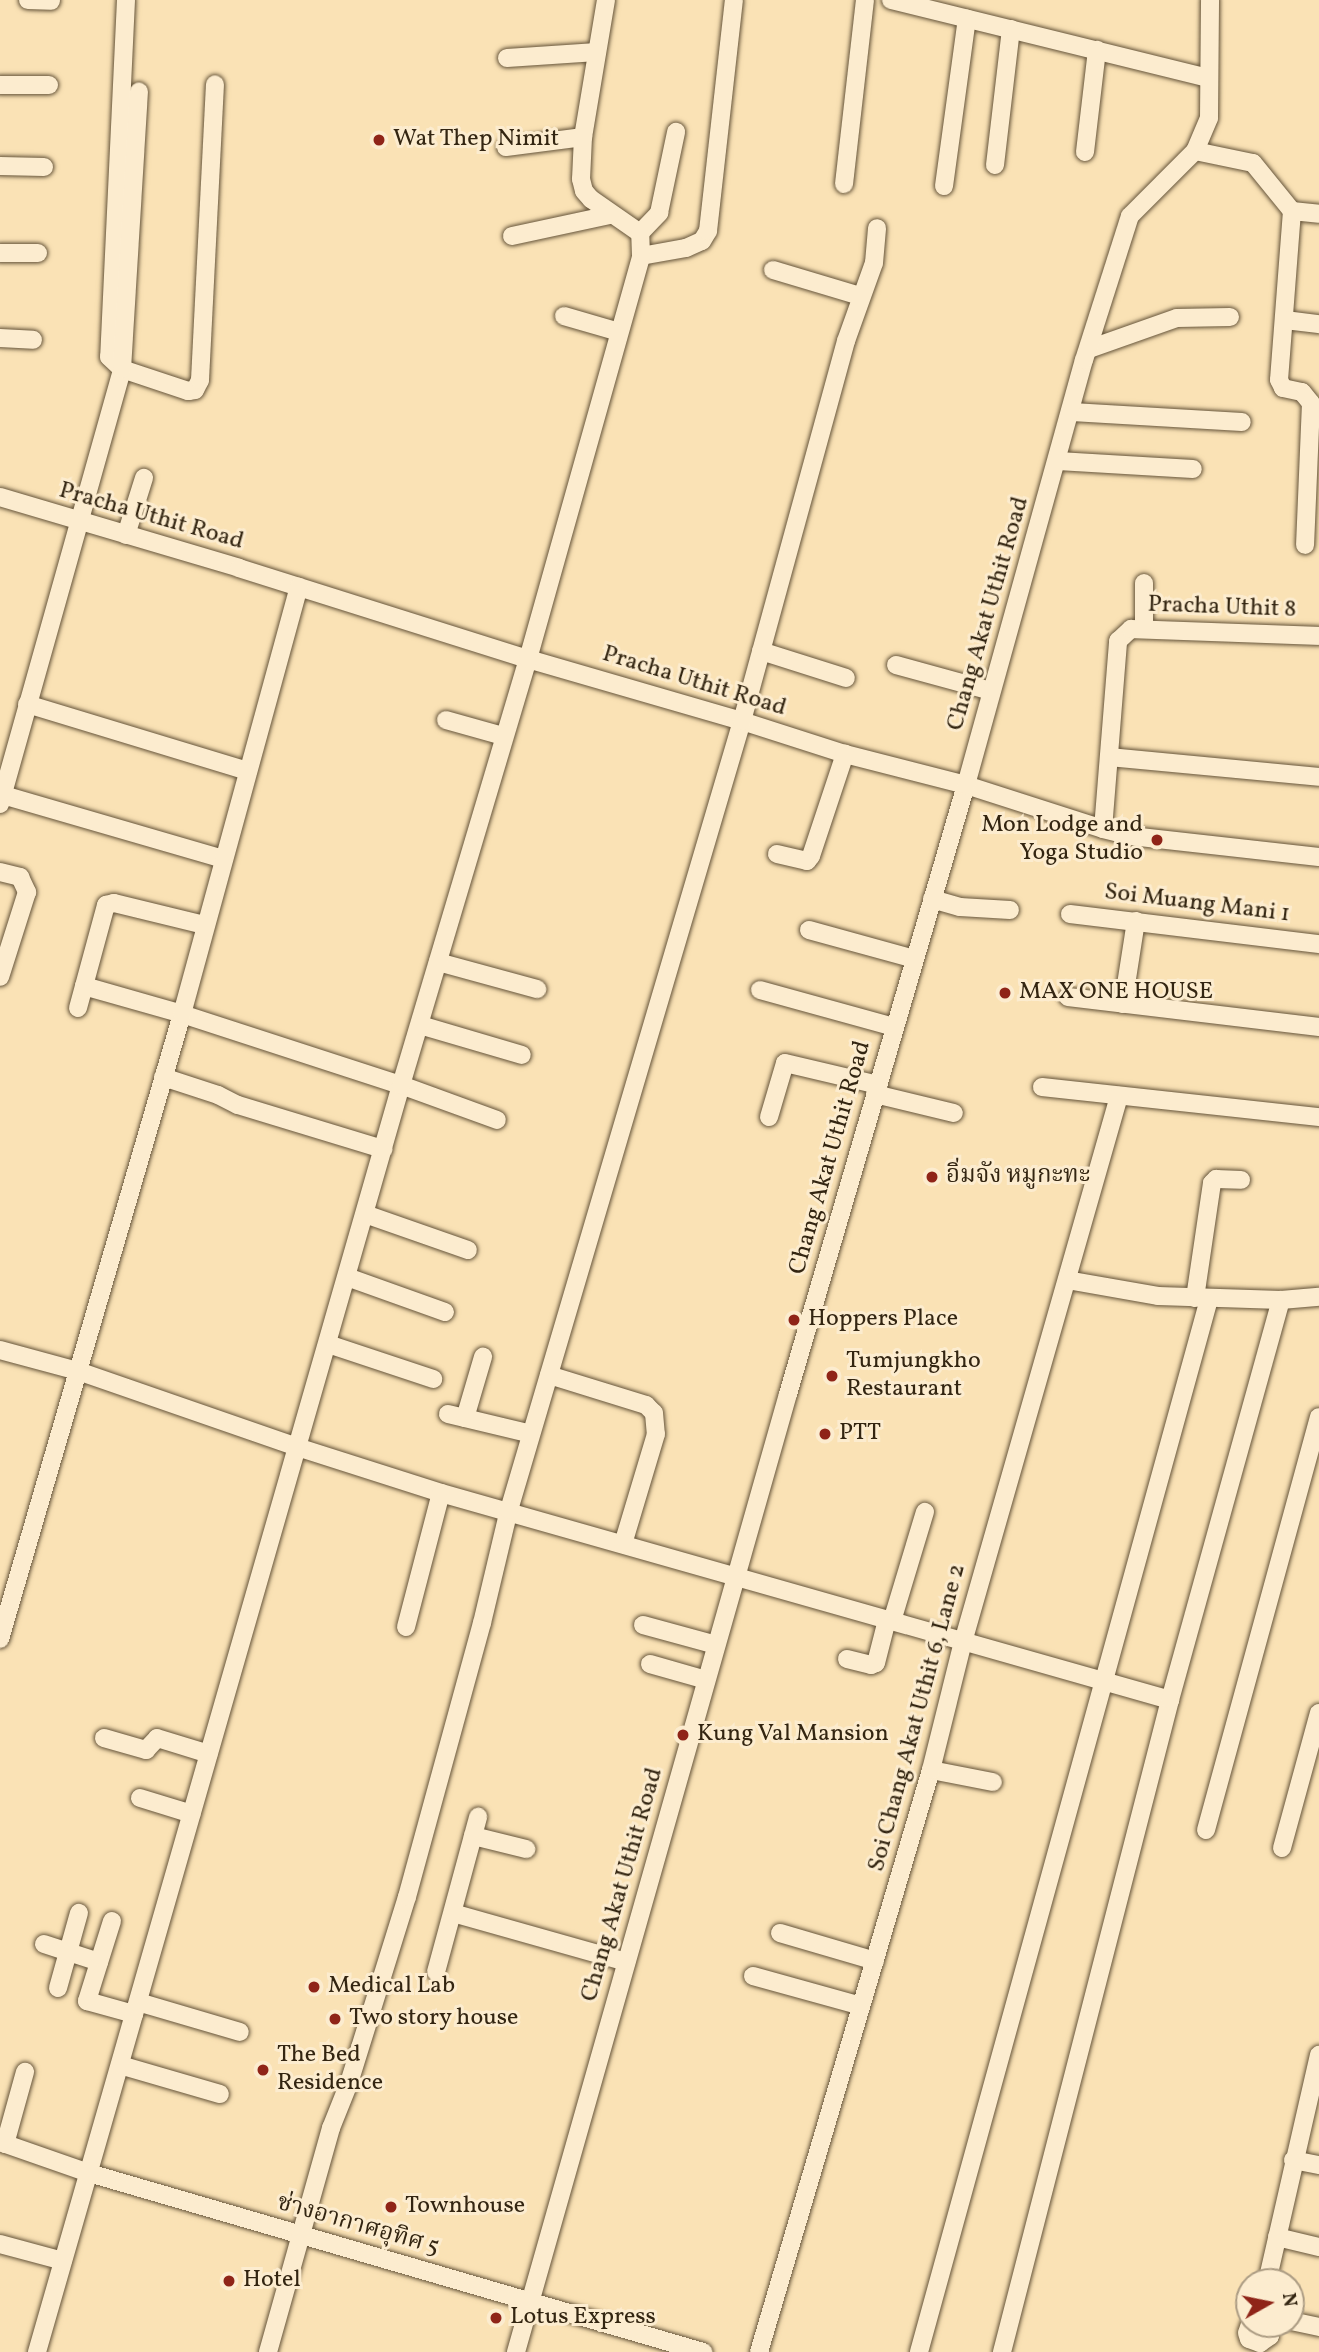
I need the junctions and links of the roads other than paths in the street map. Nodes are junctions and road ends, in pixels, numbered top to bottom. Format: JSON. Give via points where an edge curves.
{"nodes":[{"id":1,"x":28,"y":0,"type":"edge"},
{"id":2,"x":125,"y":0,"type":"edge"},
{"id":3,"x":606,"y":0,"type":"edge"},
{"id":4,"x":734,"y":0,"type":"edge"},
{"id":5,"x":865,"y":0,"type":"edge"},
{"id":6,"x":891,"y":0,"type":"edge"},
{"id":7,"x":1210,"y":0,"type":"edge"},
{"id":8,"x":51,"y":1,"type":"edge"},
{"id":9,"x":967,"y":19,"type":"junction"},
{"id":10,"x":1011,"y":29,"type":"junction"},
{"id":11,"x":1097,"y":50,"type":"junction"},
{"id":12,"x":597,"y":52,"type":"junction"},
{"id":13,"x":507,"y":58,"type":"dead end"},
{"id":14,"x":1208,"y":78,"type":"junction"},
{"id":15,"x":215,"y":84,"type":"dead end"},
{"id":16,"x":0,"y":85,"type":"edge"},
{"id":17,"x":49,"y":85,"type":"dead end"},
{"id":18,"x":139,"y":92,"type":"dead end"},
{"id":19,"x":676,"y":132,"type":"dead end"},
{"id":20,"x":583,"y":137,"type":"junction"},
{"id":21,"x":506,"y":147,"type":"dead end"},
{"id":22,"x":1195,"y":151,"type":"junction"},
{"id":23,"x":1085,"y":152,"type":"dead end"},
{"id":24,"x":995,"y":165,"type":"dead end"},
{"id":25,"x":0,"y":166,"type":"edge"},
{"id":26,"x":44,"y":167,"type":"dead end"},
{"id":27,"x":844,"y":184,"type":"dead end"},
{"id":28,"x":944,"y":187,"type":"dead end"},
{"id":29,"x":1292,"y":211,"type":"junction"},
{"id":30,"x":1319,"y":214,"type":"edge"},
{"id":31,"x":610,"y":215,"type":"junction"},
{"id":32,"x":877,"y":228,"type":"dead end"},
{"id":33,"x":640,"y":233,"type":"junction"},
{"id":34,"x":512,"y":236,"type":"dead end"},
{"id":35,"x":0,"y":253,"type":"edge"},
{"id":36,"x":37,"y":253,"type":"dead end"},
{"id":37,"x":641,"y":256,"type":"junction"},
{"id":38,"x":773,"y":270,"type":"dead end"},
{"id":39,"x":860,"y":296,"type":"junction"},
{"id":40,"x":564,"y":316,"type":"dead end"},
{"id":41,"x":1230,"y":317,"type":"dead end"},
{"id":42,"x":1284,"y":320,"type":"junction"},
{"id":43,"x":1319,"y":324,"type":"edge"},
{"id":44,"x":619,"y":332,"type":"junction"},
{"id":45,"x":0,"y":338,"type":"edge"},
{"id":46,"x":33,"y":340,"type":"dead end"},
{"id":47,"x":1089,"y":349,"type":"junction"},
{"id":48,"x":122,"y":369,"type":"junction"},
{"id":49,"x":1072,"y":412,"type":"junction"},
{"id":50,"x":1242,"y":422,"type":"dead end"},
{"id":51,"x":1058,"y":461,"type":"junction"},
{"id":52,"x":1193,"y":469,"type":"dead end"},
{"id":53,"x":144,"y":478,"type":"dead end"},
{"id":54,"x":0,"y":498,"type":"edge"},
{"id":55,"x":78,"y":520,"type":"junction"},
{"id":56,"x":126,"y":535,"type":"junction"},
{"id":57,"x":1305,"y":545,"type":"dead end"},
{"id":58,"x":1144,"y":583,"type":"dead end"},
{"id":59,"x":299,"y":587,"type":"junction"},
{"id":60,"x":1144,"y":628,"type":"junction"},
{"id":61,"x":1319,"y":636,"type":"edge"},
{"id":62,"x":761,"y":651,"type":"junction"},
{"id":63,"x":528,"y":659,"type":"junction"},
{"id":64,"x":896,"y":665,"type":"dead end"},
{"id":65,"x":846,"y":678,"type":"dead end"},
{"id":66,"x":991,"y":691,"type":"junction"},
{"id":67,"x":27,"y":704,"type":"junction"},
{"id":68,"x":446,"y":720,"type":"dead end"},
{"id":69,"x":743,"y":721,"type":"junction"},
{"id":70,"x":503,"y":736,"type":"junction"},
{"id":71,"x":845,"y":754,"type":"junction"},
{"id":72,"x":1109,"y":757,"type":"junction"},
{"id":73,"x":248,"y":771,"type":"junction"},
{"id":74,"x":1319,"y":777,"type":"edge"},
{"id":75,"x":967,"y":785,"type":"junction"},
{"id":76,"x":1,"y":799,"type":"edge"},
{"id":77,"x":1103,"y":829,"type":"junction"},
{"id":78,"x":777,"y":855,"type":"dead end"},
{"id":79,"x":1319,"y":858,"type":"edge"},
{"id":80,"x":223,"y":859,"type":"junction"},
{"id":81,"x":0,"y":872,"type":"edge"},
{"id":82,"x":932,"y":899,"type":"junction"},
{"id":83,"x":1010,"y":910,"type":"dead end"},
{"id":84,"x":1070,"y":914,"type":"dead end"},
{"id":85,"x":1136,"y":921,"type":"junction"},
{"id":86,"x":204,"y":925,"type":"junction"},
{"id":87,"x":809,"y":930,"type":"dead end"},
{"id":88,"x":1319,"y":944,"type":"edge"},
{"id":89,"x":914,"y":959,"type":"junction"},
{"id":90,"x":438,"y":962,"type":"junction"},
{"id":91,"x":0,"y":977,"type":"edge"},
{"id":92,"x":84,"y":986,"type":"junction"},
{"id":93,"x":537,"y":989,"type":"dead end"},
{"id":94,"x":760,"y":990,"type":"dead end"},
{"id":95,"x":1068,"y":997,"type":"dead end"},
{"id":96,"x":1123,"y":1004,"type":"junction"},
{"id":97,"x":78,"y":1008,"type":"dead end"},
{"id":98,"x":182,"y":1014,"type":"junction"},
{"id":99,"x":420,"y":1025,"type":"junction"},
{"id":100,"x":894,"y":1027,"type":"junction"},
{"id":101,"x":1319,"y":1027,"type":"edge"},
{"id":102,"x":522,"y":1055,"type":"dead end"},
{"id":103,"x":163,"y":1077,"type":"junction"},
{"id":104,"x":401,"y":1085,"type":"junction"},
{"id":105,"x":1042,"y":1087,"type":"dead end"},
{"id":106,"x":876,"y":1089,"type":"junction"},
{"id":107,"x":1119,"y":1096,"type":"junction"},
{"id":108,"x":954,"y":1113,"type":"dead end"},
{"id":109,"x":769,"y":1117,"type":"dead end"},
{"id":110,"x":1319,"y":1117,"type":"edge"},
{"id":111,"x":497,"y":1120,"type":"dead end"},
{"id":112,"x":383,"y":1149,"type":"junction"},
{"id":113,"x":1241,"y":1180,"type":"dead end"},
{"id":114,"x":365,"y":1214,"type":"junction"},
{"id":115,"x":468,"y":1250,"type":"dead end"},
{"id":116,"x":347,"y":1277,"type":"junction"},
{"id":117,"x":1068,"y":1280,"type":"junction"},
{"id":118,"x":1319,"y":1297,"type":"edge"},
{"id":119,"x":1202,"y":1299,"type":"junction"},
{"id":120,"x":1281,"y":1300,"type":"junction"},
{"id":121,"x":445,"y":1312,"type":"dead end"},
{"id":122,"x":328,"y":1344,"type":"junction"},
{"id":123,"x":0,"y":1350,"type":"edge"},
{"id":124,"x":483,"y":1357,"type":"dead end"},
{"id":125,"x":78,"y":1371,"type":"junction"},
{"id":126,"x":549,"y":1375,"type":"junction"},
{"id":127,"x":433,"y":1380,"type":"dead end"},
{"id":128,"x":1319,"y":1417,"type":"edge"},
{"id":129,"x":531,"y":1434,"type":"junction"},
{"id":130,"x":297,"y":1447,"type":"junction"},
{"id":131,"x":1314,"y":1460,"type":"edge"},
{"id":132,"x":441,"y":1493,"type":"junction"},
{"id":133,"x":509,"y":1510,"type":"junction"},
{"id":134,"x":925,"y":1513,"type":"dead end"},
{"id":135,"x":623,"y":1544,"type":"junction"},
{"id":136,"x":736,"y":1577,"type":"junction"},
{"id":137,"x":890,"y":1621,"type":"junction"},
{"id":138,"x":643,"y":1625,"type":"dead end"},
{"id":139,"x":406,"y":1627,"type":"dead end"},
{"id":140,"x":0,"y":1639,"type":"edge"},
{"id":141,"x":963,"y":1642,"type":"junction"},
{"id":142,"x":716,"y":1645,"type":"junction"},
{"id":143,"x":846,"y":1659,"type":"dead end"},
{"id":144,"x":650,"y":1664,"type":"dead end"},
{"id":145,"x":706,"y":1680,"type":"junction"},
{"id":146,"x":1104,"y":1681,"type":"junction"},
{"id":147,"x":1170,"y":1700,"type":"junction"},
{"id":148,"x":1319,"y":1713,"type":"edge"},
{"id":149,"x":104,"y":1738,"type":"dead end"},
{"id":150,"x":209,"y":1754,"type":"junction"},
{"id":151,"x":931,"y":1770,"type":"junction"},
{"id":152,"x":993,"y":1782,"type":"dead end"},
{"id":153,"x":141,"y":1798,"type":"dead end"},
{"id":154,"x":192,"y":1814,"type":"junction"},
{"id":155,"x":478,"y":1817,"type":"dead end"},
{"id":156,"x":1206,"y":1830,"type":"dead end"},
{"id":157,"x":473,"y":1836,"type":"junction"},
{"id":158,"x":1282,"y":1848,"type":"dead end"},
{"id":159,"x":526,"y":1849,"type":"dead end"},
{"id":160,"x":79,"y":1913,"type":"dead end"},
{"id":161,"x":453,"y":1913,"type":"junction"},
{"id":162,"x":112,"y":1921,"type":"dead end"},
{"id":163,"x":780,"y":1933,"type":"dead end"},
{"id":164,"x":44,"y":1944,"type":"dead end"},
{"id":165,"x":69,"y":1952,"type":"junction"},
{"id":166,"x":875,"y":1961,"type":"junction"},
{"id":167,"x":99,"y":1962,"type":"junction"},
{"id":168,"x":626,"y":1962,"type":"junction"},
{"id":169,"x":436,"y":1972,"type":"dead end"},
{"id":170,"x":753,"y":1976,"type":"dead end"},
{"id":171,"x":58,"y":1988,"type":"dead end"},
{"id":172,"x":861,"y":2006,"type":"junction"},
{"id":173,"x":136,"y":2008,"type":"junction"},
{"id":174,"x":240,"y":2032,"type":"dead end"},
{"id":175,"x":1319,"y":2055,"type":"edge"},
{"id":176,"x":120,"y":2065,"type":"junction"},
{"id":177,"x":25,"y":2072,"type":"dead end"},
{"id":178,"x":1316,"y":2080,"type":"edge"},
{"id":179,"x":220,"y":2094,"type":"dead end"},
{"id":180,"x":3,"y":2143,"type":"edge"},
{"id":181,"x":1293,"y":2160,"type":"junction"},
{"id":182,"x":1319,"y":2165,"type":"edge"},
{"id":183,"x":89,"y":2172,"type":"junction"},
{"id":184,"x":301,"y":2235,"type":"junction"},
{"id":185,"x":1277,"y":2237,"type":"junction"},
{"id":186,"x":0,"y":2244,"type":"edge"},
{"id":187,"x":1319,"y":2247,"type":"edge"},
{"id":188,"x":63,"y":2261,"type":"junction"},
{"id":189,"x":1270,"y":2268,"type":"edge"},
{"id":190,"x":531,"y":2301,"type":"junction"},
{"id":191,"x":1268,"y":2338,"type":"edge"},
{"id":192,"x":1253,"y":2347,"type":"edge"},
{"id":193,"x":37,"y":2352,"type":"edge"},
{"id":194,"x":268,"y":2352,"type":"edge"},
{"id":195,"x":516,"y":2352,"type":"edge"},
{"id":196,"x":703,"y":2352,"type":"edge"},
{"id":197,"x":759,"y":2352,"type":"edge"},
{"id":198,"x":919,"y":2352,"type":"edge"},
{"id":199,"x":1002,"y":2352,"type":"edge"}],
"edges":[{"from":1,"to":8,"type":"street"},
{"from":2,"to":48,"type":"street","via":[[108,345],[109,357]]},
{"from":3,"to":12,"type":"street"},
{"from":4,"to":37,"type":"street","via":[[708,231],[702,241],[687,248]]},
{"from":5,"to":27,"type":"street"},
{"from":6,"to":9,"type":"street"},
{"from":7,"to":14,"type":"street","name":"Chang Akat Uthit Road"},
{"from":9,"to":10,"type":"street"},
{"from":9,"to":28,"type":"street"},
{"from":10,"to":11,"type":"street"},
{"from":10,"to":24,"type":"street"},
{"from":11,"to":14,"type":"street"},
{"from":11,"to":23,"type":"street"},
{"from":12,"to":13,"type":"street"},
{"from":12,"to":20,"type":"street"},
{"from":14,"to":22,"type":"street","name":"Chang Akat Uthit Road","via":[[1209,118]]},
{"from":15,"to":48,"type":"street","via":[[199,387],[188,391]]},
{"from":16,"to":17,"type":"street"},
{"from":18,"to":48,"type":"street"},
{"from":19,"to":33,"type":"street","via":[[659,213]]},
{"from":20,"to":21,"type":"street"},
{"from":20,"to":31,"type":"street","via":[[584,191]]},
{"from":22,"to":29,"type":"street","via":[[1253,163]]},
{"from":22,"to":47,"type":"street","name":"Chang Akat Uthit Road","via":[[1130,216]]},
{"from":25,"to":26,"type":"street"},
{"from":29,"to":30,"type":"street"},
{"from":29,"to":42,"type":"street"},
{"from":31,"to":33,"type":"street"},
{"from":31,"to":34,"type":"street"},
{"from":32,"to":39,"type":"street","via":[[874,263]]},
{"from":33,"to":37,"type":"street"},
{"from":35,"to":36,"type":"street"},
{"from":37,"to":44,"type":"street"},
{"from":38,"to":39,"type":"street"},
{"from":39,"to":62,"type":"street"},
{"from":40,"to":44,"type":"street"},
{"from":41,"to":47,"type":"street","via":[[1177,318]]},
{"from":42,"to":43,"type":"street"},
{"from":42,"to":57,"type":"street","via":[[1280,384],[1302,392],[1311,402]]},
{"from":44,"to":63,"type":"street"},
{"from":45,"to":46,"type":"street"},
{"from":47,"to":49,"type":"street","name":"Chang Akat Uthit Road"},
{"from":48,"to":55,"type":"street"},
{"from":49,"to":50,"type":"street"},
{"from":49,"to":51,"type":"street","name":"Chang Akat Uthit Road"},
{"from":51,"to":52,"type":"street"},
{"from":51,"to":66,"type":"street","name":"Chang Akat Uthit Road"},
{"from":53,"to":56,"type":"street"},
{"from":54,"to":55,"type":"street","name":"Pracha Uthit Road"},
{"from":55,"to":56,"type":"street","name":"Pracha Uthit Road"},
{"from":55,"to":67,"type":"street"},
{"from":56,"to":59,"type":"street","name":"Pracha Uthit Road"},
{"from":58,"to":60,"type":"street"},
{"from":59,"to":63,"type":"street","name":"Pracha Uthit Road"},
{"from":59,"to":73,"type":"street"},
{"from":60,"to":61,"type":"street","name":"Pracha Uthit 8"},
{"from":60,"to":72,"type":"street","name":"Pracha Uthit 8","via":[[1130,629],[1118,642]]},
{"from":62,"to":65,"type":"street"},
{"from":62,"to":69,"type":"street"},
{"from":63,"to":69,"type":"street","name":"Pracha Uthit Road"},
{"from":63,"to":70,"type":"street"},
{"from":64,"to":66,"type":"street"},
{"from":66,"to":75,"type":"street","name":"Chang Akat Uthit Road"},
{"from":67,"to":73,"type":"street"},
{"from":67,"to":76,"type":"street"},
{"from":68,"to":70,"type":"street"},
{"from":69,"to":71,"type":"street","name":"Pracha Uthit Road"},
{"from":69,"to":126,"type":"street"},
{"from":70,"to":90,"type":"street"},
{"from":71,"to":75,"type":"street","name":"Pracha Uthit Road"},
{"from":71,"to":78,"type":"street","via":[[810,856],[807,860]]},
{"from":72,"to":74,"type":"street"},
{"from":72,"to":77,"type":"street"},
{"from":73,"to":80,"type":"street"},
{"from":75,"to":77,"type":"street","name":"Pracha Uthit Road"},
{"from":75,"to":82,"type":"street","name":"Chang Akat Uthit Road"},
{"from":76,"to":80,"type":"street"},
{"from":77,"to":79,"type":"street","name":"Pracha Uthit Road"},
{"from":80,"to":86,"type":"street"},
{"from":81,"to":91,"type":"street","via":[[20,877],[27,892]]},
{"from":82,"to":83,"type":"street","via":[[960,907]]},
{"from":82,"to":89,"type":"street","name":"Chang Akat Uthit Road"},
{"from":84,"to":85,"type":"street","name":"Soi Muang Mani 1"},
{"from":85,"to":88,"type":"street","name":"Soi Muang Mani 1"},
{"from":85,"to":96,"type":"street"},
{"from":86,"to":92,"type":"street","via":[[114,903],[106,905]]},
{"from":86,"to":98,"type":"street"},
{"from":87,"to":89,"type":"street"},
{"from":89,"to":100,"type":"street","name":"Chang Akat Uthit Road"},
{"from":90,"to":93,"type":"street"},
{"from":90,"to":99,"type":"street"},
{"from":92,"to":97,"type":"street"},
{"from":92,"to":98,"type":"street"},
{"from":94,"to":100,"type":"street"},
{"from":95,"to":96,"type":"street"},
{"from":96,"to":101,"type":"street"},
{"from":98,"to":103,"type":"street"},
{"from":98,"to":104,"type":"street"},
{"from":99,"to":102,"type":"street"},
{"from":99,"to":104,"type":"street"},
{"from":100,"to":106,"type":"street","name":"Chang Akat Uthit Road"},
{"from":103,"to":112,"type":"street"},
{"from":103,"to":125,"type":"street"},
{"from":104,"to":111,"type":"street"},
{"from":104,"to":112,"type":"street"},
{"from":105,"to":107,"type":"street"},
{"from":106,"to":108,"type":"street"},
{"from":106,"to":109,"type":"street","via":[[785,1063]]},
{"from":106,"to":136,"type":"street","name":"Chang Akat Uthit Road"},
{"from":107,"to":110,"type":"street"},
{"from":107,"to":117,"type":"street","name":"Soi Chang Akat Uthit 6, Lane 2"},
{"from":112,"to":114,"type":"street"},
{"from":113,"to":119,"type":"street","via":[[1212,1183]]},
{"from":114,"to":115,"type":"street"},
{"from":114,"to":116,"type":"street"},
{"from":116,"to":121,"type":"street"},
{"from":116,"to":122,"type":"street"},
{"from":117,"to":119,"type":"street"},
{"from":117,"to":141,"type":"street","name":"Soi Chang Akat Uthit 6, Lane 2"},
{"from":118,"to":120,"type":"street"},
{"from":119,"to":120,"type":"street"},
{"from":119,"to":146,"type":"street"},
{"from":120,"to":147,"type":"street"},
{"from":122,"to":127,"type":"street"},
{"from":122,"to":130,"type":"street"},
{"from":123,"to":125,"type":"street"},
{"from":124,"to":129,"type":"street","via":[[457,1416]]},
{"from":125,"to":130,"type":"street"},
{"from":125,"to":140,"type":"street"},
{"from":126,"to":129,"type":"street"},
{"from":126,"to":135,"type":"street","via":[[646,1405],[654,1413],[656,1433]]},
{"from":128,"to":131,"type":"street"},
{"from":129,"to":133,"type":"street"},
{"from":130,"to":132,"type":"street"},
{"from":130,"to":150,"type":"street"},
{"from":131,"to":156,"type":"street"},
{"from":132,"to":133,"type":"street"},
{"from":132,"to":139,"type":"street"},
{"from":133,"to":135,"type":"street"},
{"from":133,"to":184,"type":"street","via":[[407,1897]]},
{"from":134,"to":137,"type":"street"},
{"from":135,"to":136,"type":"street"},
{"from":136,"to":137,"type":"street"},
{"from":136,"to":142,"type":"street","name":"Chang Akat Uthit Road"},
{"from":137,"to":141,"type":"street"},
{"from":137,"to":143,"type":"street","via":[[876,1663]]},
{"from":138,"to":142,"type":"street"},
{"from":141,"to":146,"type":"street"},
{"from":141,"to":151,"type":"street","name":"Soi Chang Akat Uthit 6, Lane 2"},
{"from":142,"to":145,"type":"street","name":"Chang Akat Uthit Road"},
{"from":144,"to":145,"type":"street"},
{"from":145,"to":168,"type":"street","name":"Chang Akat Uthit Road"},
{"from":146,"to":147,"type":"street"},
{"from":146,"to":198,"type":"street"},
{"from":147,"to":199,"type":"street"},
{"from":148,"to":158,"type":"street"},
{"from":149,"to":150,"type":"street","via":[[146,1750],[157,1738]]},
{"from":150,"to":154,"type":"street"},
{"from":151,"to":152,"type":"street"},
{"from":151,"to":166,"type":"street","name":"Soi Chang Akat Uthit 6, Lane 2"},
{"from":153,"to":154,"type":"street"},
{"from":154,"to":173,"type":"street"},
{"from":155,"to":157,"type":"street"},
{"from":157,"to":159,"type":"street"},
{"from":157,"to":161,"type":"street"},
{"from":160,"to":165,"type":"street"},
{"from":161,"to":168,"type":"street"},
{"from":161,"to":169,"type":"street"},
{"from":162,"to":167,"type":"street"},
{"from":163,"to":166,"type":"street"},
{"from":164,"to":165,"type":"street"},
{"from":165,"to":167,"type":"street"},
{"from":165,"to":171,"type":"street"},
{"from":166,"to":172,"type":"street","name":"Soi Chang Akat Uthit 6, Lane 2"},
{"from":167,"to":173,"type":"street","via":[[87,2001]]},
{"from":168,"to":190,"type":"street","name":"Chang Akat Uthit Road"},
{"from":170,"to":172,"type":"street"},
{"from":172,"to":197,"type":"street","name":"Soi Chang Akat Uthit 6, Lane 2"},
{"from":173,"to":174,"type":"street"},
{"from":173,"to":176,"type":"street"},
{"from":175,"to":178,"type":"street"},
{"from":176,"to":179,"type":"street"},
{"from":176,"to":183,"type":"street"},
{"from":177,"to":180,"type":"street"},
{"from":178,"to":181,"type":"street"},
{"from":180,"to":183,"type":"street","name":"ช่างอากาศอุทิศ 5"},
{"from":181,"to":182,"type":"street"},
{"from":181,"to":185,"type":"street"},
{"from":183,"to":184,"type":"street","name":"ช่างอากาศอุทิศ 5"},
{"from":183,"to":188,"type":"street"},
{"from":184,"to":190,"type":"street","name":"ช่างอากาศอุทิศ 5"},
{"from":184,"to":194,"type":"street"},
{"from":185,"to":187,"type":"street"},
{"from":185,"to":189,"type":"street"},
{"from":186,"to":188,"type":"street"},
{"from":188,"to":193,"type":"street"},
{"from":190,"to":195,"type":"street","name":"Chang Akat Uthit Road"},
{"from":190,"to":196,"type":"street","name":"ช่างอากาศอุทิศ 5"},
{"from":191,"to":192,"type":"street"}]}
